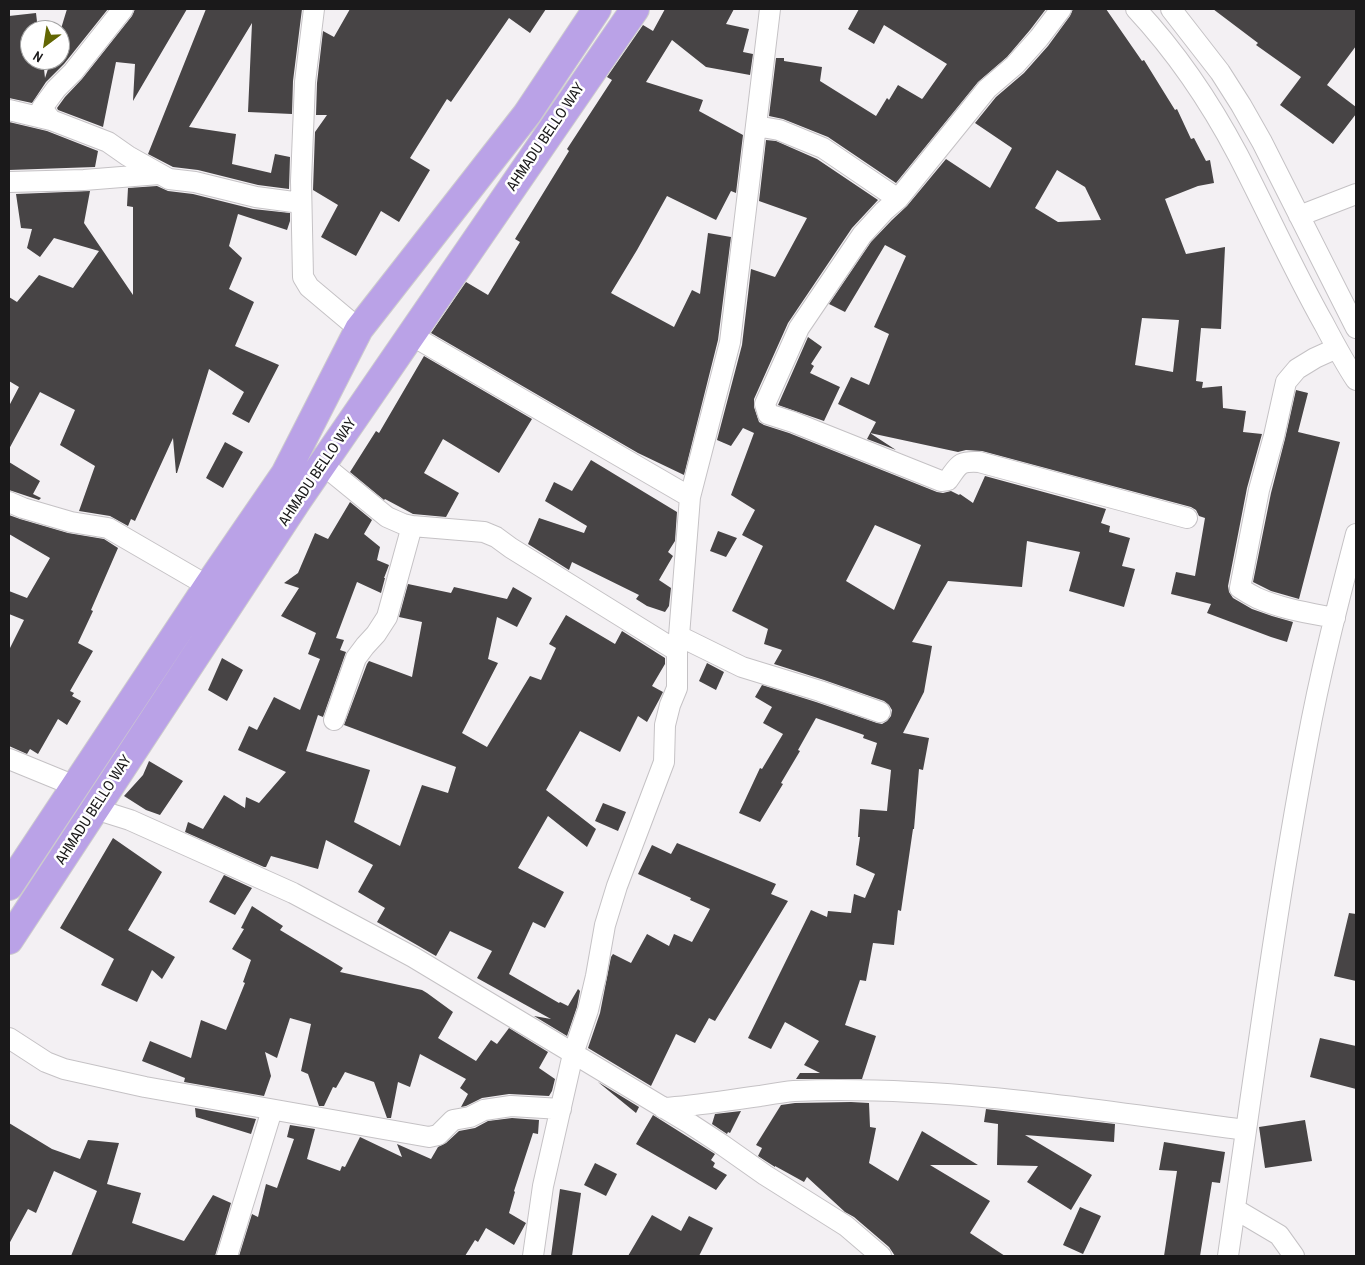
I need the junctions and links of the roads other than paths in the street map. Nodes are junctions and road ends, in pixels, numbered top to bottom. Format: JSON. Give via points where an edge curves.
{"nodes":[{"id":1,"x":124,"y":9,"type":"edge"},
{"id":2,"x":314,"y":9,"type":"edge"},
{"id":3,"x":597,"y":9,"type":"edge"},
{"id":4,"x":635,"y":9,"type":"edge"},
{"id":5,"x":770,"y":9,"type":"edge"},
{"id":6,"x":1061,"y":9,"type":"edge"},
{"id":7,"x":1136,"y":9,"type":"edge"},
{"id":8,"x":1172,"y":9,"type":"edge"},
{"id":9,"x":9,"y":110,"type":"edge"},
{"id":10,"x":51,"y":120,"type":"junction"},
{"id":11,"x":756,"y":126,"type":"junction"},
{"id":12,"x":159,"y":174,"type":"junction"},
{"id":13,"x":9,"y":182,"type":"edge"},
{"id":14,"x":1356,"y":194,"type":"edge"},
{"id":15,"x":898,"y":199,"type":"junction"},
{"id":16,"x":301,"y":203,"type":"junction"},
{"id":17,"x":1298,"y":216,"type":"junction"},
{"id":18,"x":1356,"y":328,"type":"edge"},
{"id":19,"x":359,"y":329,"type":"junction"},
{"id":20,"x":411,"y":336,"type":"junction"},
{"id":21,"x":1337,"y":348,"type":"junction"},
{"id":22,"x":1356,"y":380,"type":"edge"},
{"id":23,"x":322,"y":464,"type":"junction"},
{"id":24,"x":690,"y":498,"type":"junction"},
{"id":25,"x":9,"y":502,"type":"edge"},
{"id":26,"x":1187,"y":518,"type":"dead end"},
{"id":27,"x":412,"y":526,"type":"junction"},
{"id":28,"x":1356,"y":534,"type":"edge"},
{"id":29,"x":208,"y":586,"type":"junction"},
{"id":30,"x":1335,"y":618,"type":"junction"},
{"id":31,"x":678,"y":644,"type":"junction"},
{"id":32,"x":880,"y":712,"type":"dead end"},
{"id":33,"x":334,"y":720,"type":"dead end"},
{"id":34,"x":9,"y":759,"type":"edge"},
{"id":35,"x":75,"y":786,"type":"junction"},
{"id":36,"x":95,"y":809,"type":"junction"},
{"id":37,"x":9,"y":886,"type":"edge"},
{"id":38,"x":9,"y":940,"type":"edge"},
{"id":39,"x":9,"y":1038,"type":"edge"},
{"id":40,"x":573,"y":1054,"type":"junction"},
{"id":41,"x":663,"y":1108,"type":"junction"},
{"id":42,"x":560,"y":1109,"type":"junction"},
{"id":43,"x":272,"y":1110,"type":"junction"},
{"id":44,"x":1246,"y":1130,"type":"junction"},
{"id":45,"x":1235,"y":1209,"type":"junction"},
{"id":46,"x":876,"y":1254,"type":"edge"},
{"id":47,"x":227,"y":1256,"type":"edge"},
{"id":48,"x":533,"y":1256,"type":"edge"},
{"id":49,"x":1228,"y":1256,"type":"edge"},
{"id":50,"x":1294,"y":1256,"type":"edge"}],
"edges":[{"from":1,"to":10,"type":"street","via":[[42,108]]},
{"from":2,"to":16,"type":"street","via":[[305,82]]},
{"from":3,"to":19,"type":"highway","name":"AHMADU BELLO WAY","via":[[528,114]]},
{"from":4,"to":20,"type":"highway","name":"AHMADU BELLO WAY"},
{"from":5,"to":11,"type":"street"},
{"from":6,"to":15,"type":"street","via":[[1040,38],[987,89]]},
{"from":7,"to":21,"type":"street","via":[[1175,56],[1218,119]]},
{"from":8,"to":17,"type":"street","via":[[1241,105]]},
{"from":9,"to":10,"type":"street"},
{"from":10,"to":12,"type":"street","via":[[108,142]]},
{"from":11,"to":15,"type":"street","via":[[778,130],[823,148]]},
{"from":11,"to":24,"type":"street","via":[[730,342]]},
{"from":12,"to":13,"type":"street"},
{"from":12,"to":16,"type":"street","via":[[169,179],[256,197]]},
{"from":14,"to":17,"type":"street"},
{"from":15,"to":26,"type":"street","via":[[862,234],[799,328],[765,404],[768,414],[941,481],[948,480],[960,464],[979,462]]},
{"from":16,"to":19,"type":"street","via":[[303,277],[310,287]]},
{"from":17,"to":18,"type":"street"},
{"from":19,"to":29,"type":"highway","name":"AHMADU BELLO WAY","via":[[285,474]]},
{"from":20,"to":23,"type":"highway","name":"AHMADU BELLO WAY"},
{"from":20,"to":24,"type":"street"},
{"from":21,"to":22,"type":"street"},
{"from":21,"to":30,"type":"street","via":[[1297,369],[1286,382],[1259,490],[1240,588],[1270,603]]},
{"from":23,"to":27,"type":"street","via":[[387,517]]},
{"from":23,"to":36,"type":"highway","name":"AHMADU BELLO WAY"},
{"from":24,"to":31,"type":"street"},
{"from":25,"to":29,"type":"street","via":[[51,517],[108,528]]},
{"from":27,"to":31,"type":"street","via":[[484,532],[496,537]]},
{"from":27,"to":33,"type":"street","via":[[387,617],[356,658]]},
{"from":28,"to":30,"type":"street"},
{"from":29,"to":35,"type":"highway","name":"AHMADU BELLO WAY"},
{"from":30,"to":44,"type":"street","via":[[1307,743]]},
{"from":31,"to":32,"type":"street"},
{"from":31,"to":40,"type":"street","via":[[677,688],[665,725],[664,762],[607,917],[588,1010]]},
{"from":34,"to":35,"type":"street"},
{"from":35,"to":37,"type":"highway","name":"AHMADU BELLO WAY"},
{"from":36,"to":38,"type":"highway","name":"AHMADU BELLO WAY"},
{"from":36,"to":40,"type":"street","via":[[130,820],[293,893],[413,957]]},
{"from":39,"to":43,"type":"street","via":[[46,1062],[64,1068],[145,1087]]},
{"from":40,"to":41,"type":"street"},
{"from":40,"to":42,"type":"street"},
{"from":41,"to":44,"type":"street","via":[[792,1091],[873,1090],[1027,1101]]},
{"from":41,"to":46,"type":"street","via":[[846,1226]]},
{"from":42,"to":43,"type":"street","via":[[510,1106],[484,1110],[453,1120],[438,1135],[429,1137]]},
{"from":42,"to":48,"type":"street","via":[[543,1186]]},
{"from":43,"to":47,"type":"street"},
{"from":44,"to":45,"type":"street"},
{"from":45,"to":49,"type":"street"},
{"from":45,"to":50,"type":"street","via":[[1280,1235]]}]}
